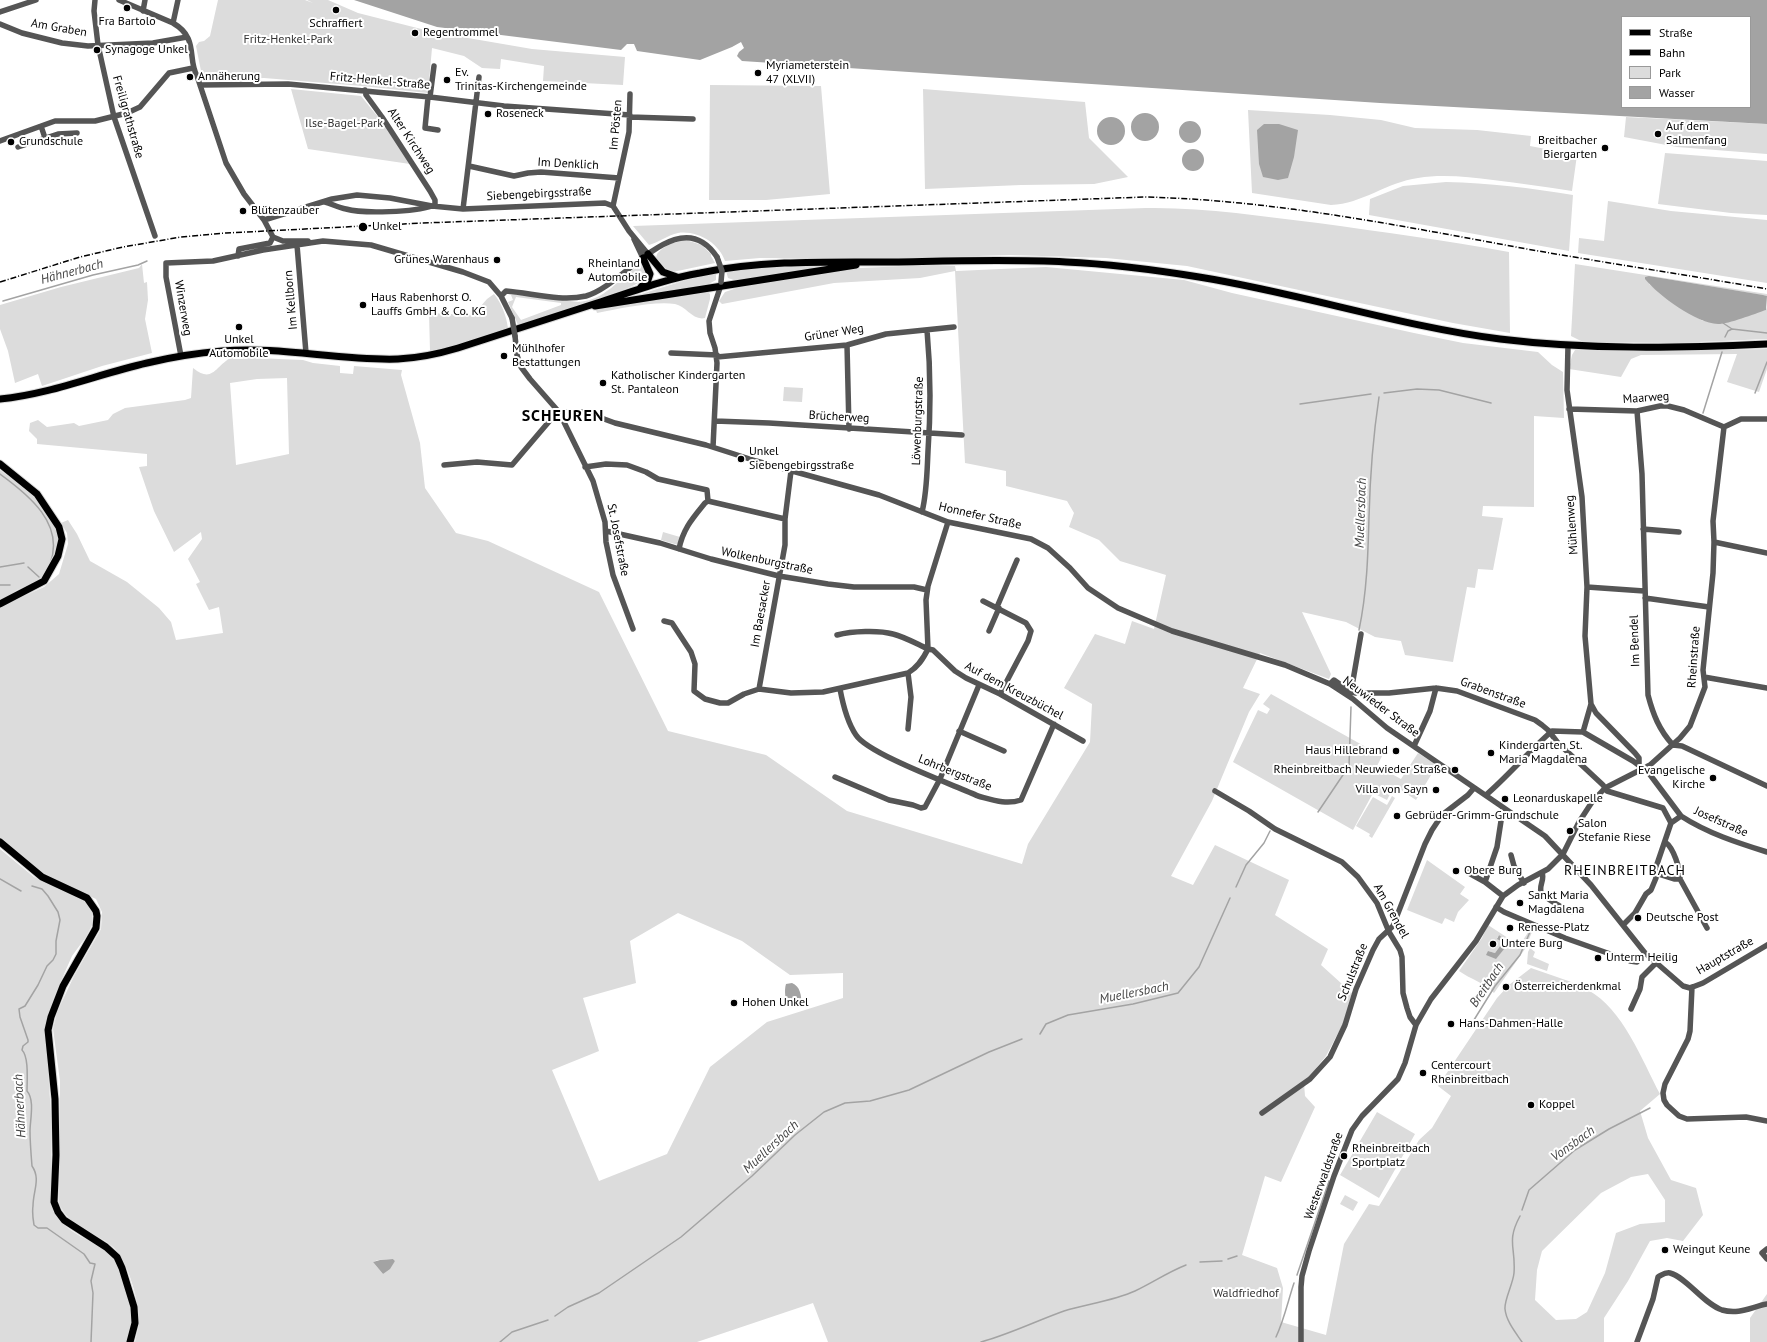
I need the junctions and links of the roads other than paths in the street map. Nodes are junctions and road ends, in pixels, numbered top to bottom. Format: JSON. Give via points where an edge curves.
{"nodes":[{"id":1,"x":36,"y":0,"type":"edge"},
{"id":2,"x":95,"y":0,"type":"edge"},
{"id":3,"x":119,"y":0,"type":"edge"},
{"id":4,"x":145,"y":0,"type":"edge"},
{"id":5,"x":178,"y":0,"type":"edge"},
{"id":6,"x":143,"y":11,"type":"junction"},
{"id":7,"x":0,"y":12,"type":"edge"},
{"id":8,"x":173,"y":23,"type":"junction"},
{"id":9,"x":0,"y":24,"type":"edge"},
{"id":10,"x":187,"y":37,"type":"junction"},
{"id":11,"x":98,"y":45,"type":"junction"},
{"id":12,"x":434,"y":66,"type":"dead end"},
{"id":13,"x":193,"y":68,"type":"junction"},
{"id":14,"x":479,"y":77,"type":"dead end"},
{"id":15,"x":200,"y":85,"type":"junction"},
{"id":16,"x":364,"y":90,"type":"junction"},
{"id":17,"x":630,"y":94,"type":"dead end"},
{"id":18,"x":429,"y":97,"type":"junction"},
{"id":19,"x":476,"y":102,"type":"junction"},
{"id":20,"x":114,"y":116,"type":"junction"},
{"id":21,"x":630,"y":116,"type":"junction"},
{"id":22,"x":693,"y":120,"type":"dead end"},
{"id":23,"x":41,"y":126,"type":"junction"},
{"id":24,"x":438,"y":130,"type":"dead end"},
{"id":25,"x":77,"y":133,"type":"dead end"},
{"id":26,"x":45,"y":138,"type":"junction"},
{"id":27,"x":0,"y":141,"type":"edge"},
{"id":28,"x":18,"y":147,"type":"dead end"},
{"id":29,"x":469,"y":166,"type":"junction"},
{"id":30,"x":619,"y":178,"type":"junction"},
{"id":31,"x":325,"y":202,"type":"junction"},
{"id":32,"x":434,"y":206,"type":"junction"},
{"id":33,"x":613,"y":206,"type":"junction"},
{"id":34,"x":463,"y":209,"type":"junction"},
{"id":35,"x":264,"y":220,"type":"junction"},
{"id":36,"x":155,"y":236,"type":"dead end"},
{"id":37,"x":273,"y":238,"type":"junction"},
{"id":38,"x":310,"y":243,"type":"junction"},
{"id":39,"x":297,"y":245,"type":"junction"},
{"id":40,"x":238,"y":256,"type":"junction"},
{"id":41,"x":646,"y":256,"type":"junction"},
{"id":42,"x":863,"y":262,"type":"junction"},
{"id":43,"x":680,"y":277,"type":"junction"},
{"id":44,"x":721,"y":285,"type":"junction"},
{"id":45,"x":640,"y":289,"type":"junction"},
{"id":46,"x":501,"y":296,"type":"junction"},
{"id":47,"x":588,"y":306,"type":"junction"},
{"id":48,"x":954,"y":327,"type":"dead end"},
{"id":49,"x":927,"y":330,"type":"junction"},
{"id":50,"x":1767,"y":344,"type":"edge"},
{"id":51,"x":847,"y":345,"type":"junction"},
{"id":52,"x":1568,"y":345,"type":"junction"},
{"id":53,"x":306,"y":353,"type":"junction"},
{"id":54,"x":671,"y":353,"type":"dead end"},
{"id":55,"x":181,"y":356,"type":"junction"},
{"id":56,"x":717,"y":356,"type":"junction"},
{"id":57,"x":0,"y":399,"type":"edge"},
{"id":58,"x":1569,"y":409,"type":"junction"},
{"id":59,"x":559,"y":411,"type":"junction"},
{"id":60,"x":1637,"y":411,"type":"junction"},
{"id":61,"x":1767,"y":419,"type":"edge"},
{"id":62,"x":715,"y":421,"type":"junction"},
{"id":63,"x":1724,"y":427,"type":"junction"},
{"id":64,"x":849,"y":429,"type":"junction"},
{"id":65,"x":929,"y":433,"type":"junction"},
{"id":66,"x":962,"y":435,"type":"dead end"},
{"id":67,"x":713,"y":447,"type":"junction"},
{"id":68,"x":0,"y":464,"type":"edge"},
{"id":69,"x":444,"y":464,"type":"dead end"},
{"id":70,"x":585,"y":467,"type":"junction"},
{"id":71,"x":791,"y":470,"type":"junction"},
{"id":72,"x":708,"y":501,"type":"junction"},
{"id":73,"x":922,"y":512,"type":"junction"},
{"id":74,"x":785,"y":518,"type":"junction"},
{"id":75,"x":948,"y":522,"type":"junction"},
{"id":76,"x":1643,"y":529,"type":"junction"},
{"id":77,"x":606,"y":531,"type":"junction"},
{"id":78,"x":1679,"y":532,"type":"dead end"},
{"id":79,"x":1714,"y":542,"type":"junction"},
{"id":80,"x":679,"y":549,"type":"junction"},
{"id":81,"x":1767,"y":553,"type":"edge"},
{"id":82,"x":1017,"y":560,"type":"dead end"},
{"id":83,"x":779,"y":576,"type":"junction"},
{"id":84,"x":1587,"y":587,"type":"junction"},
{"id":85,"x":927,"y":590,"type":"junction"},
{"id":86,"x":1644,"y":591,"type":"junction"},
{"id":87,"x":1645,"y":598,"type":"junction"},
{"id":88,"x":983,"y":601,"type":"dead end"},
{"id":89,"x":0,"y":604,"type":"edge"},
{"id":90,"x":1709,"y":607,"type":"junction"},
{"id":91,"x":998,"y":608,"type":"junction"},
{"id":92,"x":664,"y":621,"type":"dead end"},
{"id":93,"x":633,"y":629,"type":"dead end"},
{"id":94,"x":989,"y":631,"type":"dead end"},
{"id":95,"x":1361,"y":634,"type":"dead end"},
{"id":96,"x":837,"y":635,"type":"dead end"},
{"id":97,"x":1220,"y":645,"type":"joint"},
{"id":98,"x":928,"y":649,"type":"junction"},
{"id":99,"x":908,"y":673,"type":"junction"},
{"id":100,"x":1704,"y":677,"type":"junction"},
{"id":101,"x":1330,"y":684,"type":"junction"},
{"id":102,"x":979,"y":685,"type":"junction"},
{"id":103,"x":1436,"y":688,"type":"junction"},
{"id":104,"x":1767,"y":688,"type":"edge"},
{"id":105,"x":759,"y":689,"type":"junction"},
{"id":106,"x":840,"y":689,"type":"junction"},
{"id":107,"x":1351,"y":692,"type":"junction"},
{"id":108,"x":1000,"y":694,"type":"junction"},
{"id":109,"x":1591,"y":704,"type":"junction"},
{"id":110,"x":1054,"y":724,"type":"junction"},
{"id":111,"x":908,"y":728,"type":"dead end"},
{"id":112,"x":959,"y":731,"type":"junction"},
{"id":113,"x":1583,"y":732,"type":"junction"},
{"id":114,"x":1550,"y":733,"type":"junction"},
{"id":115,"x":1083,"y":741,"type":"dead end"},
{"id":116,"x":1673,"y":745,"type":"junction"},
{"id":117,"x":1414,"y":746,"type":"junction"},
{"id":118,"x":1004,"y":751,"type":"dead end"},
{"id":119,"x":1639,"y":765,"type":"junction"},
{"id":120,"x":1644,"y":769,"type":"junction"},
{"id":121,"x":835,"y":777,"type":"dead end"},
{"id":122,"x":940,"y":779,"type":"junction"},
{"id":123,"x":1767,"y":786,"type":"edge"},
{"id":124,"x":1474,"y":788,"type":"junction"},
{"id":125,"x":1606,"y":788,"type":"junction"},
{"id":126,"x":1215,"y":791,"type":"dead end"},
{"id":127,"x":1486,"y":795,"type":"junction"},
{"id":128,"x":1504,"y":808,"type":"junction"},
{"id":129,"x":1681,"y":816,"type":"junction"},
{"id":130,"x":1671,"y":823,"type":"junction"},
{"id":131,"x":0,"y":842,"type":"edge"},
{"id":132,"x":1665,"y":842,"type":"junction"},
{"id":133,"x":1767,"y":852,"type":"edge"},
{"id":134,"x":1563,"y":854,"type":"junction"},
{"id":135,"x":1511,"y":855,"type":"dead end"},
{"id":136,"x":1467,"y":872,"type":"dead end"},
{"id":137,"x":1542,"y":873,"type":"junction"},
{"id":138,"x":1655,"y":873,"type":"junction"},
{"id":139,"x":1680,"y":879,"type":"junction"},
{"id":140,"x":1485,"y":882,"type":"junction"},
{"id":141,"x":1524,"y":883,"type":"junction"},
{"id":142,"x":1503,"y":896,"type":"junction"},
{"id":143,"x":1496,"y":907,"type":"junction"},
{"id":144,"x":1574,"y":912,"type":"dead end"},
{"id":145,"x":1623,"y":926,"type":"junction"},
{"id":146,"x":1708,"y":928,"type":"dead end"},
{"id":147,"x":1389,"y":932,"type":"junction"},
{"id":148,"x":1767,"y":945,"type":"edge"},
{"id":149,"x":1645,"y":953,"type":"junction"},
{"id":150,"x":1656,"y":962,"type":"junction"},
{"id":151,"x":1692,"y":988,"type":"junction"},
{"id":152,"x":1631,"y":1009,"type":"dead end"},
{"id":153,"x":1416,"y":1025,"type":"junction"},
{"id":154,"x":1262,"y":1113,"type":"dead end"},
{"id":155,"x":1767,"y":1121,"type":"edge"},
{"id":156,"x":1767,"y":1250,"type":"edge"},
{"id":157,"x":1767,"y":1259,"type":"edge"},
{"id":158,"x":1767,"y":1304,"type":"edge"},
{"id":159,"x":130,"y":1342,"type":"edge"},
{"id":160,"x":1301,"y":1342,"type":"edge"},
{"id":161,"x":1636,"y":1342,"type":"edge"}],
"edges":[{"from":1,"to":7,"type":"street"},
{"from":2,"to":11,"type":"street","name":"Freiligrathstraße"},
{"from":3,"to":6,"type":"street"},
{"from":4,"to":6,"type":"street"},
{"from":5,"to":8,"type":"street"},
{"from":6,"to":8,"type":"street"},
{"from":8,"to":10,"type":"street","via":[[180,27]]},
{"from":9,"to":11,"type":"street","name":"Am Graben","via":[[22,33],[62,43]]},
{"from":10,"to":11,"type":"street","name":"Am Graben","via":[[153,43]]},
{"from":10,"to":13,"type":"street","via":[[193,55]]},
{"from":11,"to":20,"type":"street","name":"Freiligrathstraße"},
{"from":12,"to":18,"type":"street"},
{"from":13,"to":15,"type":"street"},
{"from":13,"to":20,"type":"street","via":[[170,73],[140,107],[127,114]]},
{"from":14,"to":19,"type":"street"},
{"from":15,"to":16,"type":"street","name":"Fritz-Henkel-Straße","via":[[288,84]]},
{"from":15,"to":35,"type":"street","via":[[226,163],[244,194]]},
{"from":16,"to":18,"type":"street","name":"Fritz-Henkel-Straße"},
{"from":16,"to":32,"type":"street","name":"Alter Kirchweg","via":[[430,191],[435,200]]},
{"from":17,"to":21,"type":"street","name":"Im Pösten"},
{"from":18,"to":19,"type":"street","name":"Fritz-Henkel-Straße"},
{"from":18,"to":24,"type":"street","via":[[425,128]]},
{"from":19,"to":21,"type":"street","name":"Fritz-Henkel-Straße"},
{"from":19,"to":29,"type":"street"},
{"from":20,"to":23,"type":"street","via":[[95,121],[55,121]]},
{"from":20,"to":36,"type":"street","name":"Freiligrathstraße"},
{"from":21,"to":22,"type":"street","name":"Fritz-Henkel-Straße"},
{"from":21,"to":30,"type":"street","name":"Im Pösten","via":[[626,153]]},
{"from":23,"to":26,"type":"street"},
{"from":23,"to":27,"type":"street"},
{"from":25,"to":26,"type":"street"},
{"from":26,"to":28,"type":"street"},
{"from":29,"to":30,"type":"street","name":"Im Denklich","via":[[514,176],[541,172]]},
{"from":29,"to":34,"type":"street"},
{"from":30,"to":33,"type":"street","name":"Im Pösten"},
{"from":31,"to":32,"type":"street","name":"Siebengebirgsstraße","via":[[348,196],[373,196]]},
{"from":31,"to":32,"type":"street","name":"Siebengebirgsstraße","via":[[353,211],[401,211]]},
{"from":31,"to":35,"type":"street","name":"Siebengebirgsstraße"},
{"from":32,"to":34,"type":"street","name":"Siebengebirgsstraße"},
{"from":33,"to":34,"type":"street","name":"Siebengebirgsstraße","via":[[598,202]]},
{"from":33,"to":41,"type":"street"},
{"from":35,"to":37,"type":"street"},
{"from":37,"to":38,"type":"street"},
{"from":37,"to":40,"type":"street","via":[[270,243],[239,249]]},
{"from":38,"to":39,"type":"street"},
{"from":38,"to":46,"type":"street","name":"St. Josefstraße","via":[[323,241],[381,246],[488,282]]},
{"from":39,"to":40,"type":"street"},
{"from":39,"to":53,"type":"street","name":"Im Kellborn"},
{"from":40,"to":55,"type":"street","name":"Winzerweg","via":[[213,261],[166,263],[166,277]]},
{"from":41,"to":43,"type":"main road","via":[[663,272]]},
{"from":41,"to":44,"type":"street","bridge":true,"via":[[670,240],[683,238],[700,241],[709,246],[722,267]]},
{"from":41,"to":45,"type":"main road","via":[[650,274]]},
{"from":41,"to":46,"type":"street","via":[[611,283],[587,296],[566,298],[506,291]]},
{"from":42,"to":43,"type":"main road","via":[[750,265]]},
{"from":42,"to":44,"type":"main road","via":[[854,266]]},
{"from":42,"to":52,"type":"main road","via":[[1010,260],[1122,266],[1200,277],[1475,334]]},
{"from":43,"to":45,"type":"main road"},
{"from":44,"to":47,"type":"main road","via":[[602,306]]},
{"from":44,"to":56,"type":"street","via":[[708,321]]},
{"from":45,"to":47,"type":"main road"},
{"from":46,"to":59,"type":"street","name":"St. Josefstraße","bridge":true,"via":[[512,318],[521,367]]},
{"from":47,"to":53,"type":"main road","via":[[430,355],[377,359]]},
{"from":48,"to":49,"type":"street","name":"Grüner Weg"},
{"from":49,"to":51,"type":"street","name":"Grüner Weg","via":[[886,334]]},
{"from":49,"to":65,"type":"street","name":"Löwenburgstraße","via":[[931,384]]},
{"from":50,"to":52,"type":"main road","via":[[1678,348]]},
{"from":51,"to":56,"type":"street","name":"Grüner Weg"},
{"from":51,"to":64,"type":"street"},
{"from":52,"to":58,"type":"street","name":"Mühlenweg"},
{"from":53,"to":55,"type":"main road","via":[[235,350]]},
{"from":54,"to":56,"type":"street"},
{"from":55,"to":57,"type":"main road","via":[[46,391]]},
{"from":56,"to":62,"type":"street"},
{"from":58,"to":60,"type":"street","name":"Maarweg"},
{"from":58,"to":84,"type":"street","name":"Mühlenweg","via":[[1582,497]]},
{"from":59,"to":67,"type":"street","name":"Honnefer Straße","via":[[585,412],[615,423]]},
{"from":59,"to":69,"type":"street","via":[[512,465],[477,462]]},
{"from":59,"to":70,"type":"street","name":"St. Josefstraße"},
{"from":60,"to":63,"type":"street","name":"Maarweg","via":[[1660,406],[1676,407]]},
{"from":60,"to":76,"type":"street","name":"Im Bendel"},
{"from":61,"to":63,"type":"street","via":[[1741,419]]},
{"from":62,"to":64,"type":"street","name":"Brücherweg"},
{"from":62,"to":67,"type":"street"},
{"from":63,"to":79,"type":"street","name":"Rheinstraße","via":[[1713,521]]},
{"from":64,"to":65,"type":"street","name":"Brücherweg"},
{"from":65,"to":66,"type":"street","name":"Brücherweg"},
{"from":65,"to":73,"type":"street","name":"Löwenburgstraße","via":[[926,495]]},
{"from":67,"to":71,"type":"street","name":"Honnefer Straße"},
{"from":68,"to":89,"type":"main road","via":[[37,494],[59,527],[62,539],[58,556],[44,581]]},
{"from":70,"to":72,"type":"street","via":[[627,465],[658,479],[707,490]]},
{"from":70,"to":77,"type":"street","name":"St. Josefstraße","via":[[597,493]]},
{"from":71,"to":73,"type":"street","name":"Honnefer Straße","via":[[879,495]]},
{"from":71,"to":74,"type":"street","name":"Im Baesacker"},
{"from":72,"to":74,"type":"street"},
{"from":72,"to":80,"type":"street","via":[[688,525]]},
{"from":73,"to":75,"type":"street","name":"Honnefer Straße"},
{"from":74,"to":83,"type":"street","name":"Im Baesacker","via":[[785,545]]},
{"from":75,"to":85,"type":"street"},
{"from":75,"to":97,"type":"street","name":"Honnefer Straße","via":[[1031,539],[1048,548],[1088,588],[1118,608],[1172,630]]},
{"from":76,"to":78,"type":"street"},
{"from":76,"to":86,"type":"street","name":"Im Bendel"},
{"from":77,"to":80,"type":"street","name":"Wolkenburgstraße"},
{"from":77,"to":93,"type":"street","name":"St. Josefstraße","via":[[613,575]]},
{"from":79,"to":81,"type":"street"},
{"from":79,"to":90,"type":"street","name":"Rheinstraße"},
{"from":80,"to":83,"type":"street","name":"Wolkenburgstraße"},
{"from":82,"to":91,"type":"street"},
{"from":83,"to":85,"type":"street","name":"Wolkenburgstraße","via":[[854,587],[914,587]]},
{"from":83,"to":105,"type":"street","name":"Im Baesacker"},
{"from":84,"to":86,"type":"street"},
{"from":84,"to":109,"type":"street","name":"Mühlenweg","via":[[1585,636]]},
{"from":85,"to":98,"type":"street"},
{"from":86,"to":87,"type":"street","name":"Im Bendel"},
{"from":87,"to":90,"type":"street"},
{"from":87,"to":116,"type":"street","name":"Im Bendel","via":[[1648,695],[1657,723],[1663,735]]},
{"from":88,"to":91,"type":"street"},
{"from":90,"to":100,"type":"street","name":"Rheinstraße"},
{"from":91,"to":94,"type":"street"},
{"from":91,"to":108,"type":"street","via":[[1026,623],[1031,631]]},
{"from":92,"to":105,"type":"street","via":[[672,623],[691,652],[696,664],[696,695],[728,703]]},
{"from":95,"to":107,"type":"street"},
{"from":96,"to":98,"type":"street","name":"Auf dem Kreuzbüchel","via":[[847,632],[886,632]]},
{"from":97,"to":101,"type":"street","name":"Neuwieder Straße","via":[[1285,665]]},
{"from":98,"to":99,"type":"street","via":[[920,663]]},
{"from":98,"to":102,"type":"street","name":"Auf dem Kreuzbüchel","via":[[938,653],[955,671]]},
{"from":99,"to":106,"type":"street"},
{"from":99,"to":111,"type":"street","via":[[911,697]]},
{"from":100,"to":104,"type":"street"},
{"from":100,"to":116,"type":"street","name":"Rheinstraße","via":[[1705,687],[1693,721]]},
{"from":101,"to":107,"type":"street","via":[[1335,680]]},
{"from":101,"to":117,"type":"street","name":"Neuwieder Straße"},
{"from":102,"to":108,"type":"street","name":"Auf dem Kreuzbüchel"},
{"from":102,"to":112,"type":"street"},
{"from":103,"to":107,"type":"street","name":"Grabenstraße","via":[[1389,693]]},
{"from":103,"to":114,"type":"street","name":"Grabenstraße","via":[[1457,691],[1524,716],[1542,725]]},
{"from":103,"to":117,"type":"street","via":[[1430,711]]},
{"from":105,"to":106,"type":"street","via":[[791,693]]},
{"from":106,"to":122,"type":"street","name":"Lohrbergstraße","via":[[850,723],[861,741],[871,749]]},
{"from":108,"to":110,"type":"street","name":"Auf dem Kreuzbüchel"},
{"from":109,"to":113,"type":"street","name":"Mühlenweg"},
{"from":109,"to":119,"type":"street","via":[[1596,713],[1639,758]]},
{"from":110,"to":115,"type":"street","name":"Auf dem Kreuzbüchel"},
{"from":110,"to":122,"type":"street","name":"Lohrbergstraße","via":[[1021,800],[1007,803],[995,801]]},
{"from":112,"to":118,"type":"street"},
{"from":112,"to":122,"type":"street"},
{"from":113,"to":114,"type":"street","name":"Josefstraße"},
{"from":113,"to":119,"type":"street","name":"Josefstraße"},
{"from":114,"to":125,"type":"street","name":"Grabenstraße"},
{"from":114,"to":127,"type":"street"},
{"from":116,"to":120,"type":"street","name":"Rheinstraße"},
{"from":116,"to":123,"type":"street","via":[[1682,746]]},
{"from":117,"to":124,"type":"street","name":"Neuwieder Straße"},
{"from":119,"to":120,"type":"street","name":"Josefstraße"},
{"from":120,"to":125,"type":"street","name":"Rheinstraße"},
{"from":120,"to":129,"type":"street","name":"Josefstraße"},
{"from":121,"to":122,"type":"street","via":[[888,800],[921,808],[925,807]]},
{"from":124,"to":127,"type":"street","name":"Hauptstraße"},
{"from":124,"to":147,"type":"street","name":"Schulstraße","via":[[1442,815],[1432,830]]},
{"from":125,"to":130,"type":"street","name":"Grabenstraße","via":[[1611,793],[1663,808]]},
{"from":125,"to":134,"type":"street","name":"Rheinstraße","via":[[1592,802]]},
{"from":126,"to":147,"type":"street","name":"Am Grendel","via":[[1275,830],[1342,862],[1368,889]]},
{"from":127,"to":128,"type":"street","name":"Hauptstraße"},
{"from":128,"to":134,"type":"street","name":"Hauptstraße","via":[[1532,826]]},
{"from":128,"to":140,"type":"street","via":[[1497,847]]},
{"from":129,"to":130,"type":"street"},
{"from":129,"to":133,"type":"street","name":"Josefstraße","via":[[1737,843]]},
{"from":130,"to":132,"type":"street"},
{"from":131,"to":159,"type":"main road","via":[[42,877],[87,898],[96,911],[96,928],[63,986],[48,1030],[54,1088],[54,1202],[64,1220],[117,1257],[134,1307],[135,1323]]},
{"from":132,"to":138,"type":"street"},
{"from":132,"to":139,"type":"street","via":[[1674,856]]},
{"from":134,"to":137,"type":"street","name":"Rheinstraße"},
{"from":134,"to":145,"type":"street","name":"Hauptstraße"},
{"from":135,"to":141,"type":"street"},
{"from":136,"to":140,"type":"street"},
{"from":137,"to":141,"type":"street","name":"Westerwaldstraße"},
{"from":137,"to":144,"type":"street","via":[[1542,894],[1561,907]]},
{"from":138,"to":139,"type":"street"},
{"from":138,"to":145,"type":"street","via":[[1656,878],[1651,890]]},
{"from":139,"to":146,"type":"street"},
{"from":140,"to":142,"type":"street"},
{"from":141,"to":142,"type":"street","name":"Westerwaldstraße"},
{"from":142,"to":143,"type":"street","name":"Westerwaldstraße"},
{"from":143,"to":149,"type":"street","via":[[1565,938],[1630,961],[1636,962]]},
{"from":143,"to":153,"type":"street","name":"Westerwaldstraße","via":[[1476,941],[1431,999]]},
{"from":145,"to":149,"type":"street","name":"Hauptstraße"},
{"from":147,"to":153,"type":"street","name":"Am Grendel","via":[[1400,950],[1406,1008]]},
{"from":147,"to":154,"type":"street","name":"Schulstraße","via":[[1379,939],[1373,950],[1330,1057],[1310,1080]]},
{"from":148,"to":151,"type":"street","name":"Hauptstraße"},
{"from":149,"to":150,"type":"street","name":"Hauptstraße"},
{"from":150,"to":151,"type":"street","name":"Hauptstraße","via":[[1683,986]]},
{"from":150,"to":152,"type":"street","via":[[1642,977],[1640,989]]},
{"from":151,"to":155,"type":"street","via":[[1690,1031],[1663,1089],[1664,1100],[1679,1116],[1687,1119],[1746,1117]]},
{"from":153,"to":160,"type":"street","name":"Westerwaldstraße","via":[[1398,1079],[1352,1130],[1334,1176],[1302,1276]]},
{"from":156,"to":157,"type":"street","via":[[1762,1254]]},
{"from":158,"to":161,"type":"street","via":[[1741,1312],[1721,1310],[1680,1279],[1670,1273],[1666,1274],[1658,1277],[1654,1299]]}]}
